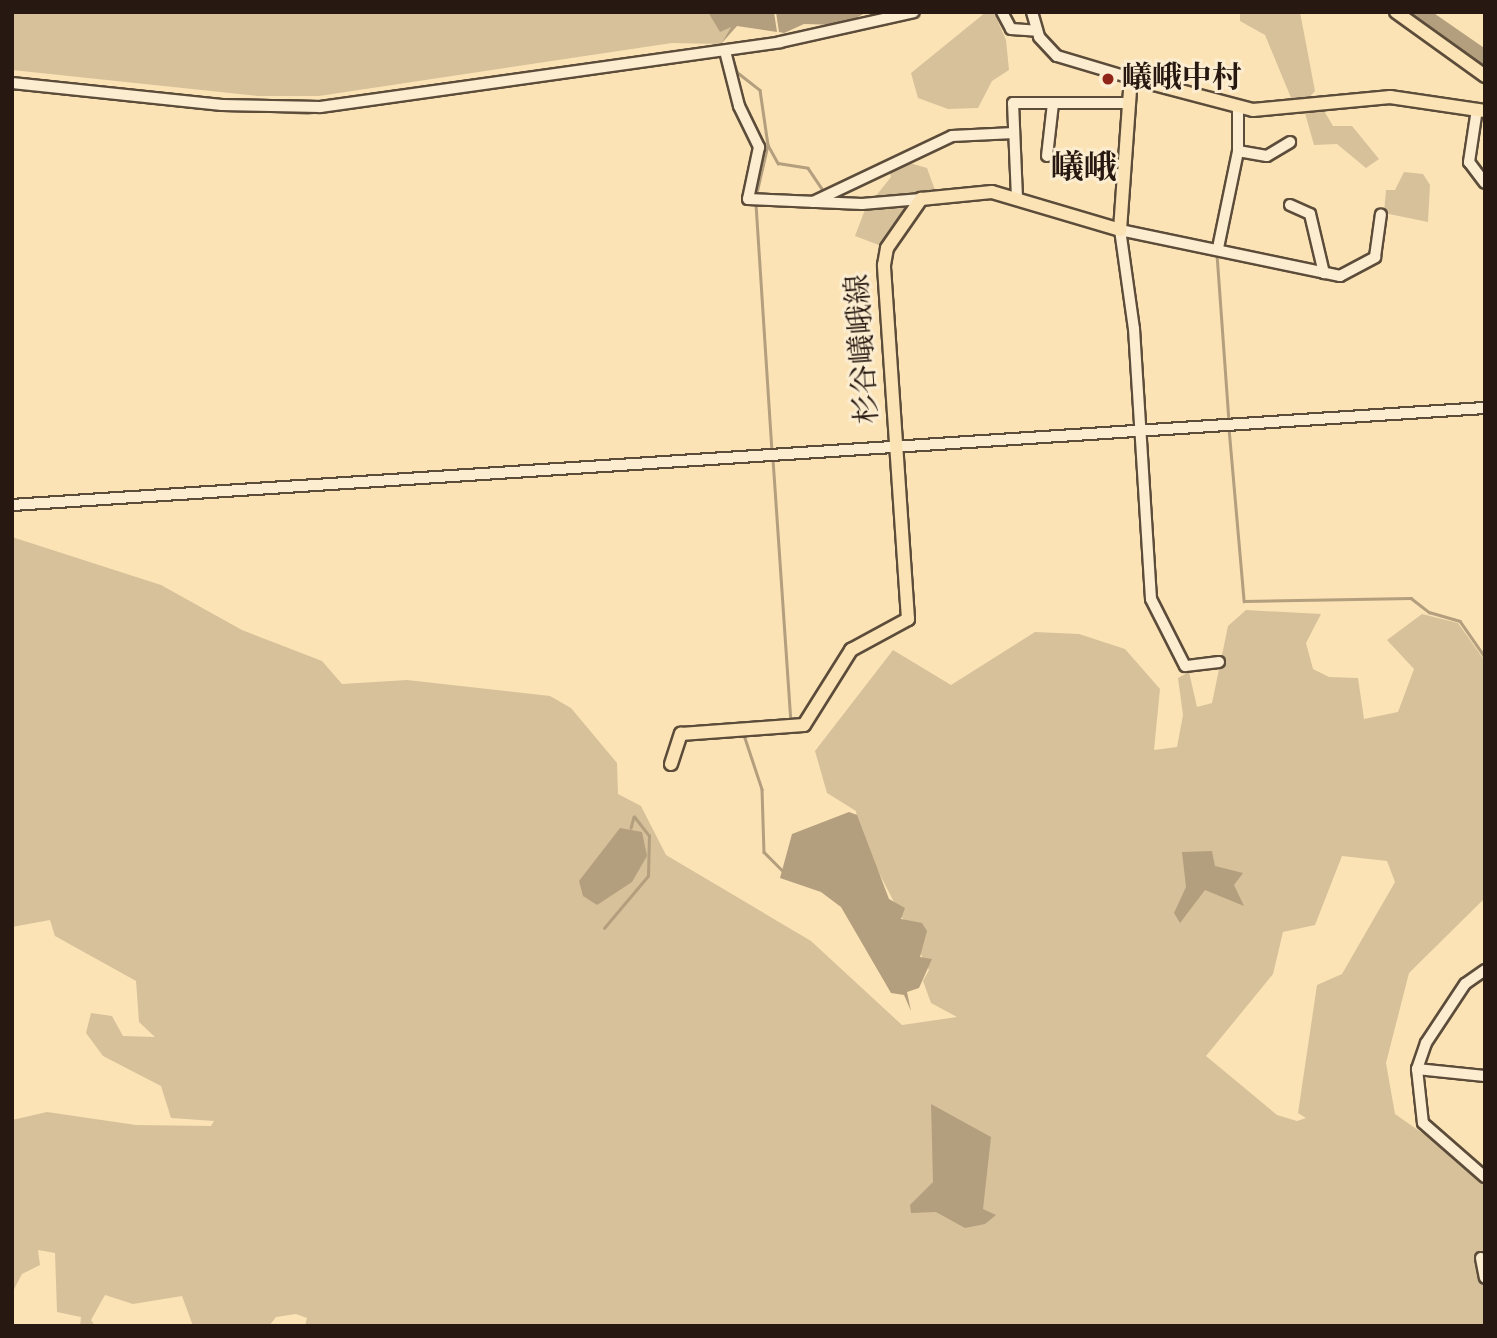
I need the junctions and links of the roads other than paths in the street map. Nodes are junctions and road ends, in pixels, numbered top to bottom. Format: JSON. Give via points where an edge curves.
{"nodes":[{"id":1,"x":915,"y":12,"type":"edge"},
{"id":2,"x":1002,"y":12,"type":"edge"},
{"id":3,"x":1032,"y":12,"type":"edge"},
{"id":4,"x":1396,"y":12,"type":"edge"},
{"id":5,"x":1037,"y":31,"type":"junction"},
{"id":6,"x":725,"y":51,"type":"junction"},
{"id":7,"x":1485,"y":75,"type":"edge"},
{"id":8,"x":1131,"y":78,"type":"junction"},
{"id":9,"x":12,"y":83,"type":"edge"},
{"id":10,"x":1053,"y":103,"type":"junction"},
{"id":11,"x":1127,"y":103,"type":"junction"},
{"id":12,"x":1238,"y":106,"type":"junction"},
{"id":13,"x":1481,"y":110,"type":"edge"},
{"id":14,"x":1014,"y":133,"type":"junction"},
{"id":15,"x":1290,"y":142,"type":"dead end"},
{"id":16,"x":1238,"y":151,"type":"junction"},
{"id":17,"x":1047,"y":156,"type":"dead end"},
{"id":18,"x":1485,"y":183,"type":"edge"},
{"id":19,"x":1017,"y":198,"type":"junction"},
{"id":20,"x":921,"y":199,"type":"junction"},
{"id":21,"x":812,"y":203,"type":"junction"},
{"id":22,"x":1290,"y":205,"type":"dead end"},
{"id":23,"x":1381,"y":214,"type":"dead end"},
{"id":24,"x":1120,"y":230,"type":"junction"},
{"id":25,"x":1218,"y":248,"type":"junction"},
{"id":26,"x":1324,"y":273,"type":"junction"},
{"id":27,"x":1485,"y":408,"type":"edge"},
{"id":28,"x":1140,"y":432,"type":"junction"},
{"id":29,"x":896,"y":446,"type":"junction"},
{"id":30,"x":12,"y":505,"type":"edge"},
{"id":31,"x":1219,"y":662,"type":"dead end"},
{"id":32,"x":671,"y":764,"type":"dead end"},
{"id":33,"x":1485,"y":970,"type":"edge"},
{"id":34,"x":1418,"y":1069,"type":"junction"},
{"id":35,"x":1485,"y":1076,"type":"edge"},
{"id":36,"x":1484,"y":1173,"type":"edge"},
{"id":37,"x":1481,"y":1258,"type":"dead end"},
{"id":38,"x":1485,"y":1278,"type":"edge"}],
"edges":[{"from":1,"to":6,"type":"street"},
{"from":2,"to":5,"type":"street","via":[[1011,29]]},
{"from":3,"to":5,"type":"street"},
{"from":4,"to":7,"type":"main road"},
{"from":5,"to":8,"type":"street","via":[[1057,55]]},
{"from":6,"to":9,"type":"street","via":[[307,107]]},
{"from":6,"to":21,"type":"street","via":[[739,106],[760,147],[748,199]]},
{"from":8,"to":11,"type":"main road"},
{"from":8,"to":12,"type":"main road"},
{"from":10,"to":11,"type":"street"},
{"from":10,"to":14,"type":"street","via":[[1013,103]]},
{"from":10,"to":17,"type":"street"},
{"from":11,"to":24,"type":"main road"},
{"from":12,"to":13,"type":"main road","via":[[1301,109],[1390,97]]},
{"from":12,"to":16,"type":"street"},
{"from":13,"to":18,"type":"street","via":[[1468,153]]},
{"from":14,"to":19,"type":"street"},
{"from":14,"to":21,"type":"street","via":[[952,136]]},
{"from":15,"to":16,"type":"street","via":[[1266,156]]},
{"from":16,"to":25,"type":"street"},
{"from":19,"to":20,"type":"main road","via":[[975,191]]},
{"from":19,"to":24,"type":"main road"},
{"from":20,"to":21,"type":"street"},
{"from":20,"to":29,"type":"main road","name":"杉谷嶬峨線","via":[[884,256]]},
{"from":22,"to":26,"type":"street","via":[[1310,214]]},
{"from":23,"to":26,"type":"street","via":[[1378,249],[1365,268],[1340,276]]},
{"from":24,"to":25,"type":"street"},
{"from":24,"to":28,"type":"street"},
{"from":25,"to":26,"type":"street"},
{"from":27,"to":28,"type":"street"},
{"from":28,"to":29,"type":"street"},
{"from":28,"to":31,"type":"street","via":[[1154,608],[1185,666]]},
{"from":29,"to":30,"type":"street"},
{"from":29,"to":32,"type":"main road","name":"杉谷嶬峨線","via":[[908,619],[851,650],[804,724],[681,734]]},
{"from":33,"to":34,"type":"street","via":[[1465,984],[1426,1043]]},
{"from":34,"to":35,"type":"street"},
{"from":34,"to":36,"type":"street","via":[[1423,1123]]},
{"from":37,"to":38,"type":"street"}]}
